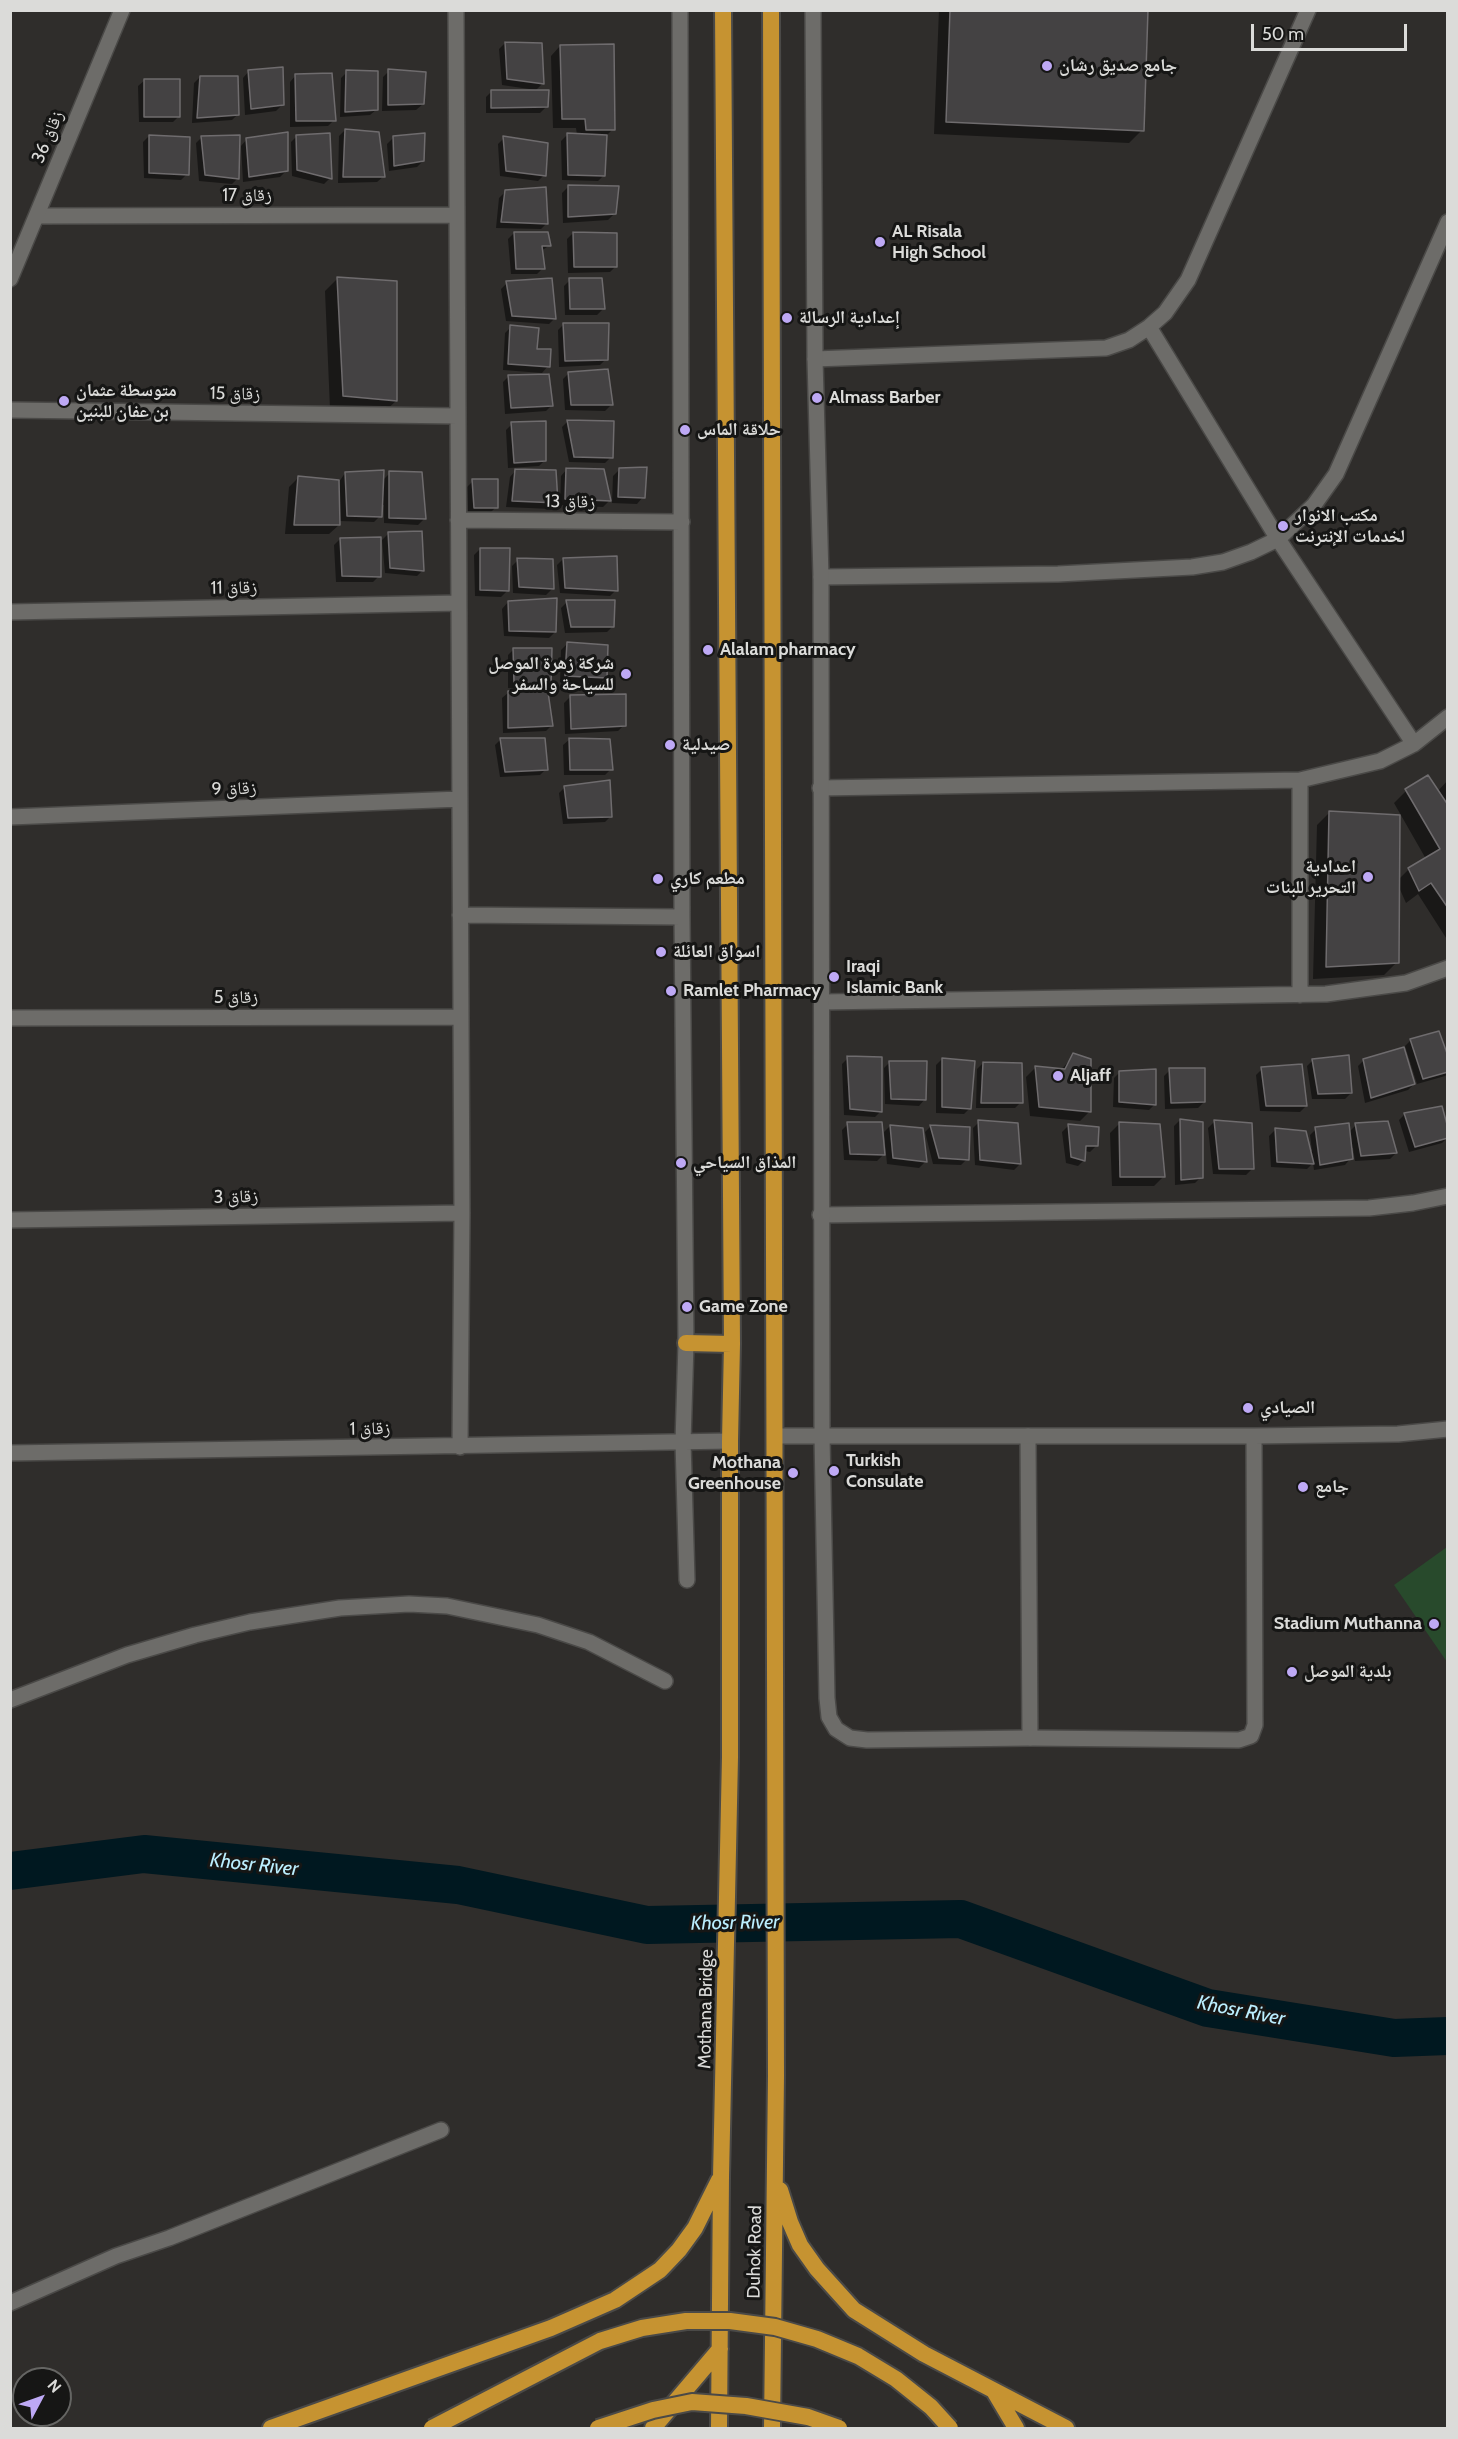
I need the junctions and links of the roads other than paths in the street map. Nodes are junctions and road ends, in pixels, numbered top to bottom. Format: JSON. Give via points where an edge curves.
{"nodes":[{"id":1,"x":122,"y":10,"type":"edge"},
{"id":2,"x":456,"y":10,"type":"edge"},
{"id":3,"x":680,"y":10,"type":"edge"},
{"id":4,"x":723,"y":10,"type":"edge"},
{"id":5,"x":771,"y":10,"type":"edge"},
{"id":6,"x":813,"y":10,"type":"edge"},
{"id":7,"x":1308,"y":10,"type":"edge"},
{"id":8,"x":457,"y":215,"type":"junction"},
{"id":9,"x":37,"y":216,"type":"junction"},
{"id":10,"x":1448,"y":222,"type":"edge"},
{"id":11,"x":10,"y":279,"type":"edge"},
{"id":12,"x":1149,"y":327,"type":"junction"},
{"id":13,"x":815,"y":359,"type":"junction"},
{"id":14,"x":10,"y":410,"type":"edge"},
{"id":15,"x":458,"y":416,"type":"junction"},
{"id":16,"x":458,"y":520,"type":"junction"},
{"id":17,"x":682,"y":522,"type":"junction"},
{"id":18,"x":1278,"y":539,"type":"junction"},
{"id":19,"x":821,"y":576,"type":"junction"},
{"id":20,"x":459,"y":603,"type":"junction"},
{"id":21,"x":10,"y":612,"type":"edge"},
{"id":22,"x":1448,"y":717,"type":"edge"},
{"id":23,"x":1414,"y":744,"type":"junction"},
{"id":24,"x":1300,"y":780,"type":"junction"},
{"id":25,"x":820,"y":788,"type":"junction"},
{"id":26,"x":460,"y":800,"type":"junction"},
{"id":27,"x":10,"y":817,"type":"edge"},
{"id":28,"x":460,"y":915,"type":"junction"},
{"id":29,"x":682,"y":917,"type":"junction"},
{"id":30,"x":1448,"y":968,"type":"edge"},
{"id":31,"x":1300,"y":995,"type":"junction"},
{"id":32,"x":822,"y":1002,"type":"junction"},
{"id":33,"x":461,"y":1017,"type":"junction"},
{"id":34,"x":10,"y":1018,"type":"edge"},
{"id":35,"x":1448,"y":1196,"type":"edge"},
{"id":36,"x":462,"y":1213,"type":"junction"},
{"id":37,"x":820,"y":1215,"type":"junction"},
{"id":38,"x":10,"y":1220,"type":"edge"},
{"id":39,"x":686,"y":1343,"type":"junction"},
{"id":40,"x":732,"y":1344,"type":"junction"},
{"id":41,"x":1448,"y":1429,"type":"edge"},
{"id":42,"x":776,"y":1436,"type":"junction"},
{"id":43,"x":822,"y":1436,"type":"junction"},
{"id":44,"x":1028,"y":1436,"type":"junction"},
{"id":45,"x":1254,"y":1436,"type":"junction"},
{"id":46,"x":730,"y":1441,"type":"junction"},
{"id":47,"x":683,"y":1442,"type":"junction"},
{"id":48,"x":460,"y":1447,"type":"junction"},
{"id":49,"x":10,"y":1453,"type":"edge"},
{"id":50,"x":687,"y":1580,"type":"dead end"},
{"id":51,"x":664,"y":1681,"type":"dead end"},
{"id":52,"x":10,"y":1700,"type":"edge"},
{"id":53,"x":1030,"y":1738,"type":"junction"},
{"id":54,"x":724,"y":2081,"type":"joint"},
{"id":55,"x":441,"y":2130,"type":"dead end"},
{"id":56,"x":775,"y":2172,"type":"junction"},
{"id":57,"x":721,"y":2177,"type":"junction"},
{"id":58,"x":10,"y":2303,"type":"edge"},
{"id":59,"x":720,"y":2349,"type":"junction"},
{"id":60,"x":993,"y":2391,"type":"junction"},
{"id":61,"x":271,"y":2428,"type":"edge"},
{"id":62,"x":432,"y":2428,"type":"edge"},
{"id":63,"x":598,"y":2428,"type":"edge"},
{"id":64,"x":653,"y":2428,"type":"edge"},
{"id":65,"x":719,"y":2428,"type":"edge"},
{"id":66,"x":772,"y":2428,"type":"edge"},
{"id":67,"x":839,"y":2428,"type":"edge"},
{"id":68,"x":950,"y":2428,"type":"edge"},
{"id":69,"x":1016,"y":2428,"type":"edge"},
{"id":70,"x":1066,"y":2428,"type":"edge"}],
"edges":[{"from":1,"to":9,"type":"street","name":"زقاق 36"},
{"from":2,"to":8,"type":"street"},
{"from":3,"to":17,"type":"street"},
{"from":4,"to":40,"type":"highway","name":"Mothana Bridge"},
{"from":5,"to":42,"type":"highway"},
{"from":6,"to":13,"type":"street"},
{"from":7,"to":12,"type":"street","via":[[1188,280],[1165,313]]},
{"from":8,"to":9,"type":"street","name":"زقاق 17"},
{"from":8,"to":15,"type":"street"},
{"from":9,"to":11,"type":"street","name":"زقاق 36"},
{"from":10,"to":18,"type":"street","via":[[1336,474],[1314,505]]},
{"from":12,"to":13,"type":"street","via":[[1106,348]]},
{"from":12,"to":18,"type":"street"},
{"from":13,"to":19,"type":"street"},
{"from":14,"to":15,"type":"street","name":"زقاق 15"},
{"from":15,"to":16,"type":"street"},
{"from":16,"to":17,"type":"street","name":"زقاق 13"},
{"from":16,"to":20,"type":"street"},
{"from":17,"to":29,"type":"street"},
{"from":18,"to":19,"type":"street","via":[[1223,562],[1192,567],[1058,574]]},
{"from":18,"to":23,"type":"street"},
{"from":19,"to":25,"type":"street"},
{"from":20,"to":21,"type":"street","name":"زقاق 11"},
{"from":20,"to":26,"type":"street"},
{"from":22,"to":23,"type":"street"},
{"from":23,"to":24,"type":"street","via":[[1380,761]]},
{"from":24,"to":25,"type":"street"},
{"from":24,"to":31,"type":"street"},
{"from":25,"to":32,"type":"street"},
{"from":26,"to":27,"type":"street","name":"زقاق 9"},
{"from":26,"to":28,"type":"street"},
{"from":28,"to":29,"type":"street"},
{"from":28,"to":33,"type":"street"},
{"from":29,"to":39,"type":"street"},
{"from":30,"to":31,"type":"street","via":[[1406,983],[1368,990]]},
{"from":31,"to":32,"type":"street"},
{"from":32,"to":37,"type":"street"},
{"from":33,"to":34,"type":"street","name":"زقاق 5"},
{"from":33,"to":36,"type":"street"},
{"from":35,"to":37,"type":"street","via":[[1369,1208]]},
{"from":36,"to":38,"type":"street","name":"زقاق 3"},
{"from":36,"to":48,"type":"street"},
{"from":37,"to":43,"type":"street"},
{"from":39,"to":40,"type":"highway"},
{"from":39,"to":47,"type":"street"},
{"from":40,"to":46,"type":"highway","name":"Mothana Bridge"},
{"from":41,"to":45,"type":"street","via":[[1398,1434]]},
{"from":42,"to":43,"type":"street"},
{"from":42,"to":56,"type":"highway","name":"Duhok Road"},
{"from":43,"to":44,"type":"street"},
{"from":43,"to":53,"type":"street","via":[[827,1698],[829,1717],[836,1729],[850,1738],[867,1740]]},
{"from":44,"to":45,"type":"street"},
{"from":44,"to":53,"type":"street"},
{"from":45,"to":53,"type":"street","via":[[1255,1725],[1251,1736],[1239,1740]]},
{"from":46,"to":47,"type":"street","name":"زقاق 1"},
{"from":46,"to":54,"type":"highway","name":"Mothana Bridge"},
{"from":47,"to":48,"type":"street","name":"زقاق 1"},
{"from":47,"to":50,"type":"street"},
{"from":48,"to":49,"type":"street","name":"زقاق 1"},
{"from":51,"to":52,"type":"street","via":[[589,1642],[538,1625],[447,1606],[409,1604],[340,1608],[195,1635],[128,1655]]},
{"from":54,"to":57,"type":"highway","name":"Duhok Road"},
{"from":55,"to":58,"type":"street","via":[[117,2256]]},
{"from":56,"to":60,"type":"highway","via":[[800,2245],[854,2310]]},
{"from":56,"to":66,"type":"highway","name":"Duhok Road"},
{"from":57,"to":59,"type":"highway","name":"Duhok Road"},
{"from":57,"to":61,"type":"highway","via":[[679,2250],[660,2270],[615,2300],[551,2328]]},
{"from":59,"to":64,"type":"highway"},
{"from":59,"to":65,"type":"highway","name":"Duhok Road"},
{"from":60,"to":69,"type":"highway"},
{"from":60,"to":70,"type":"highway"},
{"from":62,"to":68,"type":"highway","bridge":true,"via":[[600,2341],[642,2328],[730,2321],[807,2336],[858,2356],[896,2379]]},
{"from":63,"to":67,"type":"highway","bridge":true,"via":[[692,2402],[756,2407],[808,2417]]}]}
